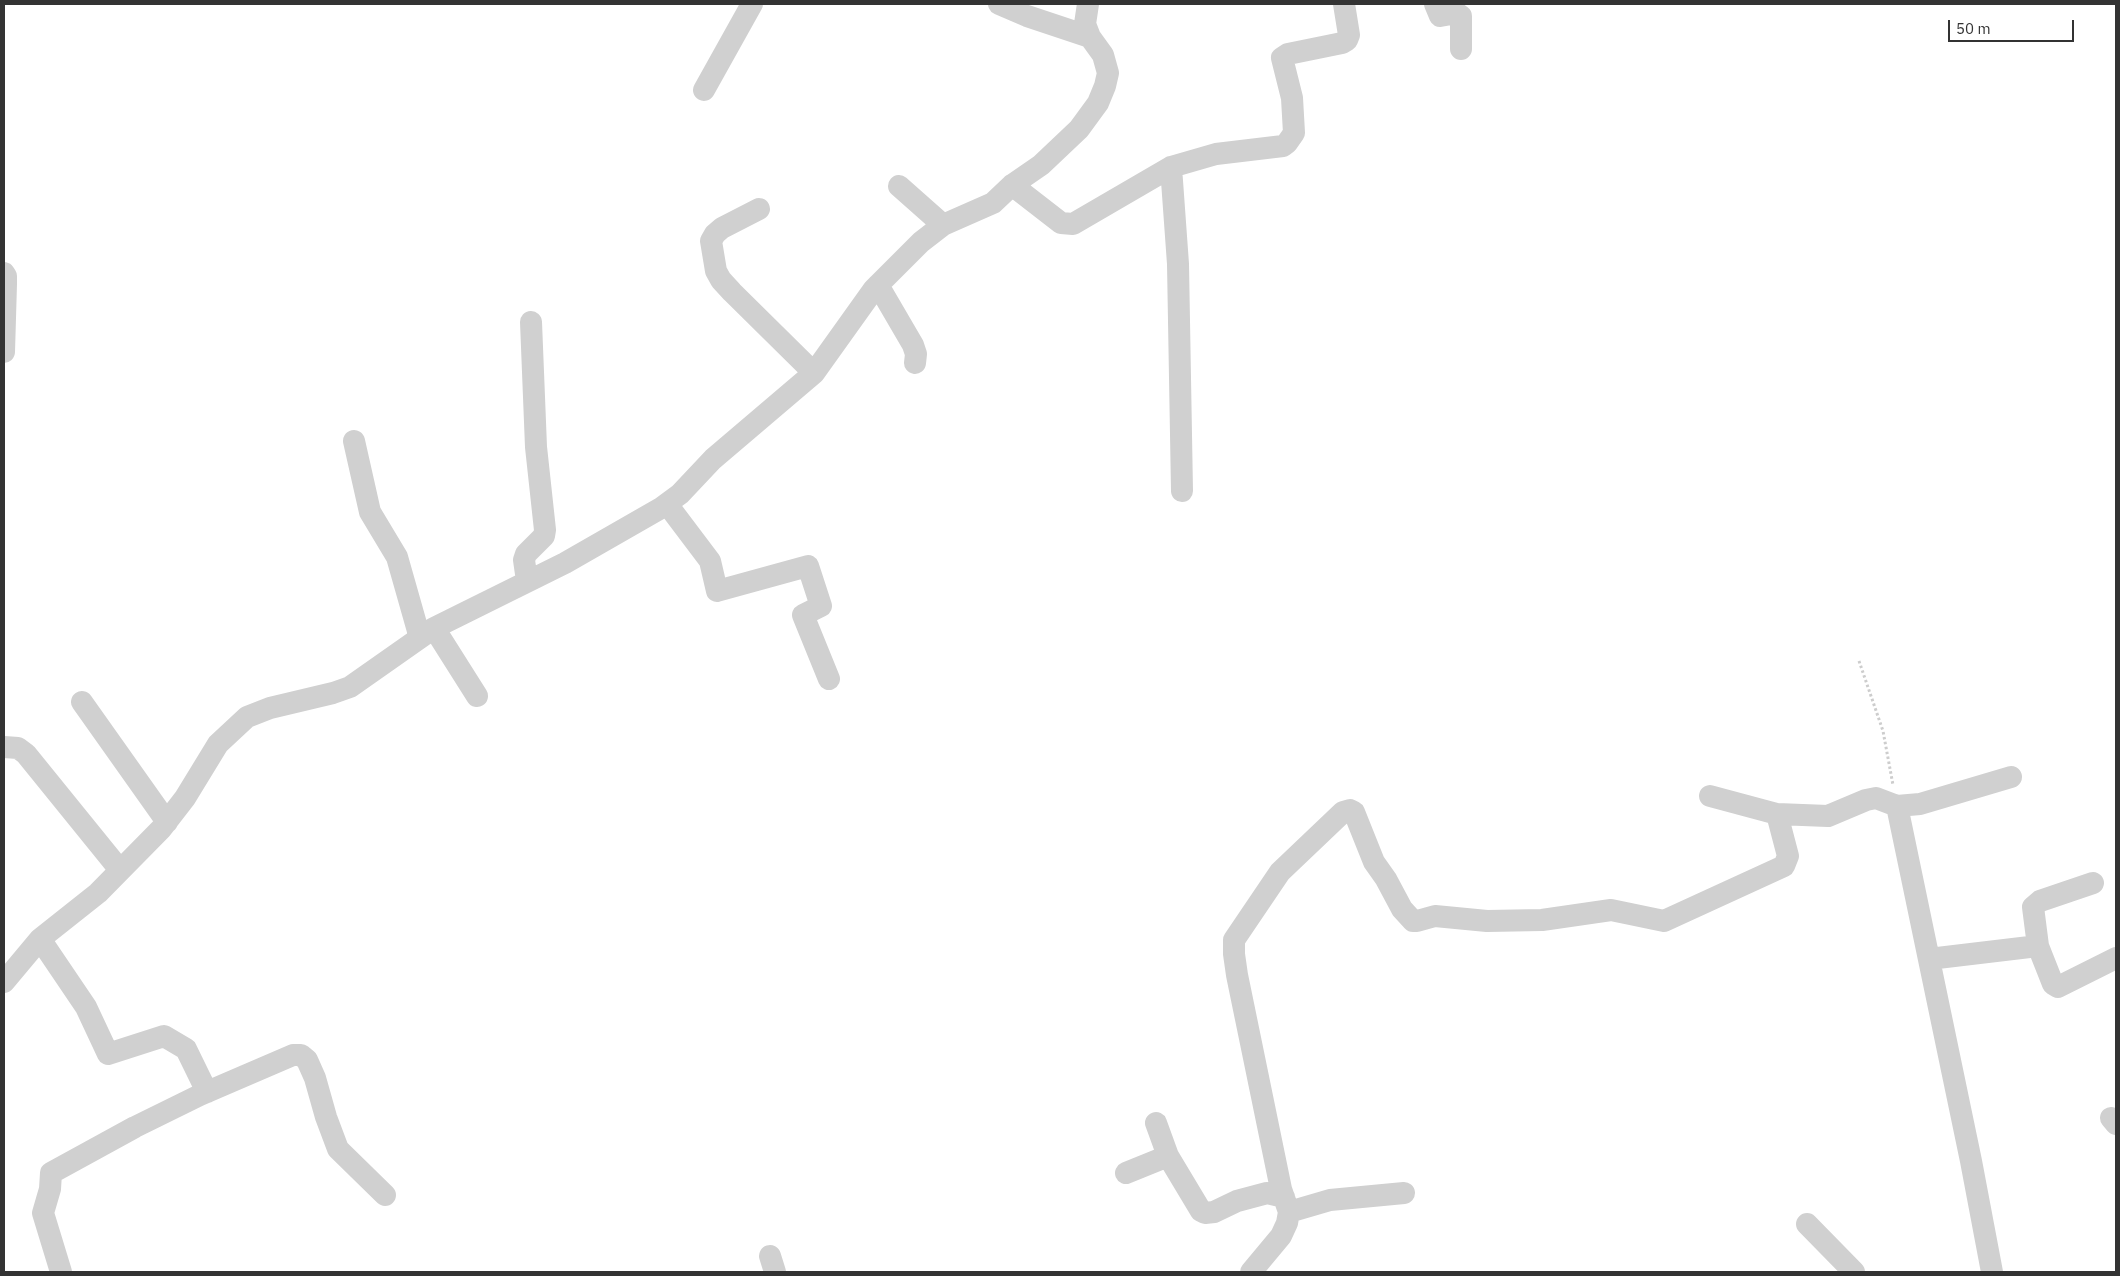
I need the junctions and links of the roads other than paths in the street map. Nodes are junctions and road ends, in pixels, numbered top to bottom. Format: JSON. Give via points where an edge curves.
{"nodes":[{"id":1,"x":752,"y":4,"type":"edge"},
{"id":2,"x":999,"y":4,"type":"edge"},
{"id":3,"x":1088,"y":4,"type":"edge"},
{"id":4,"x":1344,"y":4,"type":"edge"},
{"id":5,"x":1435,"y":4,"type":"edge"},
{"id":6,"x":1090,"y":37,"type":"junction"},
{"id":7,"x":1461,"y":49,"type":"dead end"},
{"id":8,"x":704,"y":90,"type":"dead end"},
{"id":9,"x":1171,"y":167,"type":"junction"},
{"id":10,"x":1012,"y":185,"type":"junction"},
{"id":11,"x":899,"y":186,"type":"dead end"},
{"id":12,"x":759,"y":209,"type":"dead end"},
{"id":13,"x":943,"y":225,"type":"junction"},
{"id":14,"x":4,"y":273,"type":"edge"},
{"id":15,"x":878,"y":284,"type":"junction"},
{"id":16,"x":531,"y":322,"type":"dead end"},
{"id":17,"x":4,"y":352,"type":"edge"},
{"id":18,"x":915,"y":363,"type":"dead end"},
{"id":19,"x":814,"y":372,"type":"junction"},
{"id":20,"x":354,"y":441,"type":"dead end"},
{"id":21,"x":1182,"y":491,"type":"dead end"},
{"id":22,"x":667,"y":504,"type":"junction"},
{"id":23,"x":527,"y":581,"type":"junction"},
{"id":24,"x":426,"y":633,"type":"junction"},
{"id":25,"x":829,"y":679,"type":"dead end"},
{"id":26,"x":477,"y":696,"type":"dead end"},
{"id":27,"x":82,"y":702,"type":"dead end"},
{"id":28,"x":4,"y":747,"type":"edge"},
{"id":29,"x":2011,"y":777,"type":"dead end"},
{"id":30,"x":1710,"y":796,"type":"dead end"},
{"id":31,"x":1897,"y":806,"type":"junction"},
{"id":32,"x":1777,"y":814,"type":"junction"},
{"id":33,"x":167,"y":822,"type":"junction"},
{"id":34,"x":120,"y":870,"type":"junction"},
{"id":35,"x":2094,"y":883,"type":"dead end"},
{"id":36,"x":40,"y":939,"type":"junction"},
{"id":37,"x":2038,"y":946,"type":"junction"},
{"id":38,"x":2116,"y":958,"type":"edge"},
{"id":39,"x":1929,"y":959,"type":"junction"},
{"id":40,"x":4,"y":982,"type":"edge"},
{"id":41,"x":207,"y":1092,"type":"junction"},
{"id":42,"x":1156,"y":1124,"type":"dead end"},
{"id":43,"x":1168,"y":1156,"type":"junction"},
{"id":44,"x":1126,"y":1173,"type":"dead end"},
{"id":45,"x":1404,"y":1193,"type":"dead end"},
{"id":46,"x":385,"y":1195,"type":"dead end"},
{"id":47,"x":1287,"y":1204,"type":"junction"},
{"id":48,"x":1807,"y":1224,"type":"dead end"},
{"id":49,"x":61,"y":1272,"type":"edge"},
{"id":50,"x":1251,"y":1272,"type":"edge"},
{"id":51,"x":1854,"y":1272,"type":"edge"},
{"id":52,"x":1992,"y":1272,"type":"edge"}],
"edges":[{"from":1,"to":8,"type":"street"},
{"from":2,"to":6,"type":"street"},
{"from":3,"to":6,"type":"street","via":[[1085,24]]},
{"from":4,"to":9,"type":"street","via":[[1347,40],[1282,58],[1292,98],[1294,133],[1287,143],[1216,154]]},
{"from":5,"to":7,"type":"street","via":[[1440,16],[1457,13],[1461,16]]},
{"from":6,"to":10,"type":"street","via":[[1103,56],[1108,73],[1098,103],[1079,129],[1041,165]]},
{"from":9,"to":10,"type":"street","via":[[1073,224],[1061,223]]},
{"from":9,"to":21,"type":"street","via":[[1178,264]]},
{"from":10,"to":13,"type":"street","via":[[993,204]]},
{"from":11,"to":13,"type":"street"},
{"from":12,"to":19,"type":"street","via":[[715,234],[711,241],[716,270],[732,292]]},
{"from":13,"to":15,"type":"street"},
{"from":14,"to":17,"type":"street"},
{"from":15,"to":18,"type":"street","via":[[914,344]]},
{"from":15,"to":19,"type":"street"},
{"from":16,"to":23,"type":"street","via":[[536,447],[545,530],[544,536],[526,554]]},
{"from":19,"to":22,"type":"street","via":[[713,459]]},
{"from":20,"to":24,"type":"street","via":[[370,512],[397,557],[418,631]]},
{"from":22,"to":23,"type":"street","via":[[565,563]]},
{"from":22,"to":25,"type":"street","via":[[710,562],[717,591],[808,566],[821,606],[803,615]]},
{"from":23,"to":24,"type":"street"},
{"from":24,"to":26,"type":"street"},
{"from":24,"to":33,"type":"street","via":[[350,687],[257,712],[241,722],[218,744]]},
{"from":27,"to":33,"type":"street"},
{"from":28,"to":34,"type":"street","via":[[18,748],[26,754]]},
{"from":29,"to":31,"type":"street","via":[[1920,804]]},
{"from":30,"to":32,"type":"street"},
{"from":31,"to":32,"type":"street","via":[[1876,798],[1828,816]]},
{"from":31,"to":39,"type":"street"},
{"from":32,"to":47,"type":"street","via":[[1788,856],[1784,866],[1664,921],[1611,910],[1542,920],[1487,921],[1435,916],[1413,921],[1402,909],[1374,862],[1354,812],[1343,812],[1280,872],[1234,940],[1237,975],[1281,1189]]},
{"from":33,"to":34,"type":"street"},
{"from":34,"to":36,"type":"street","via":[[87,902]]},
{"from":35,"to":37,"type":"street","via":[[2053,896],[2033,907]]},
{"from":36,"to":40,"type":"street"},
{"from":36,"to":41,"type":"street","via":[[86,1007],[108,1054],[164,1036],[186,1049]]},
{"from":37,"to":38,"type":"street","via":[[2053,984],[2058,987]]},
{"from":37,"to":39,"type":"street"},
{"from":39,"to":52,"type":"street"},
{"from":41,"to":46,"type":"street","via":[[292,1055],[301,1055],[316,1078],[338,1149]]},
{"from":41,"to":49,"type":"street","via":[[51,1173],[43,1213]]},
{"from":42,"to":43,"type":"street"},
{"from":43,"to":44,"type":"street"},
{"from":43,"to":47,"type":"street","via":[[1205,1213],[1267,1193]]},
{"from":45,"to":47,"type":"street"},
{"from":47,"to":50,"type":"street","via":[[1287,1223],[1282,1236]]},
{"from":48,"to":51,"type":"street"}]}
